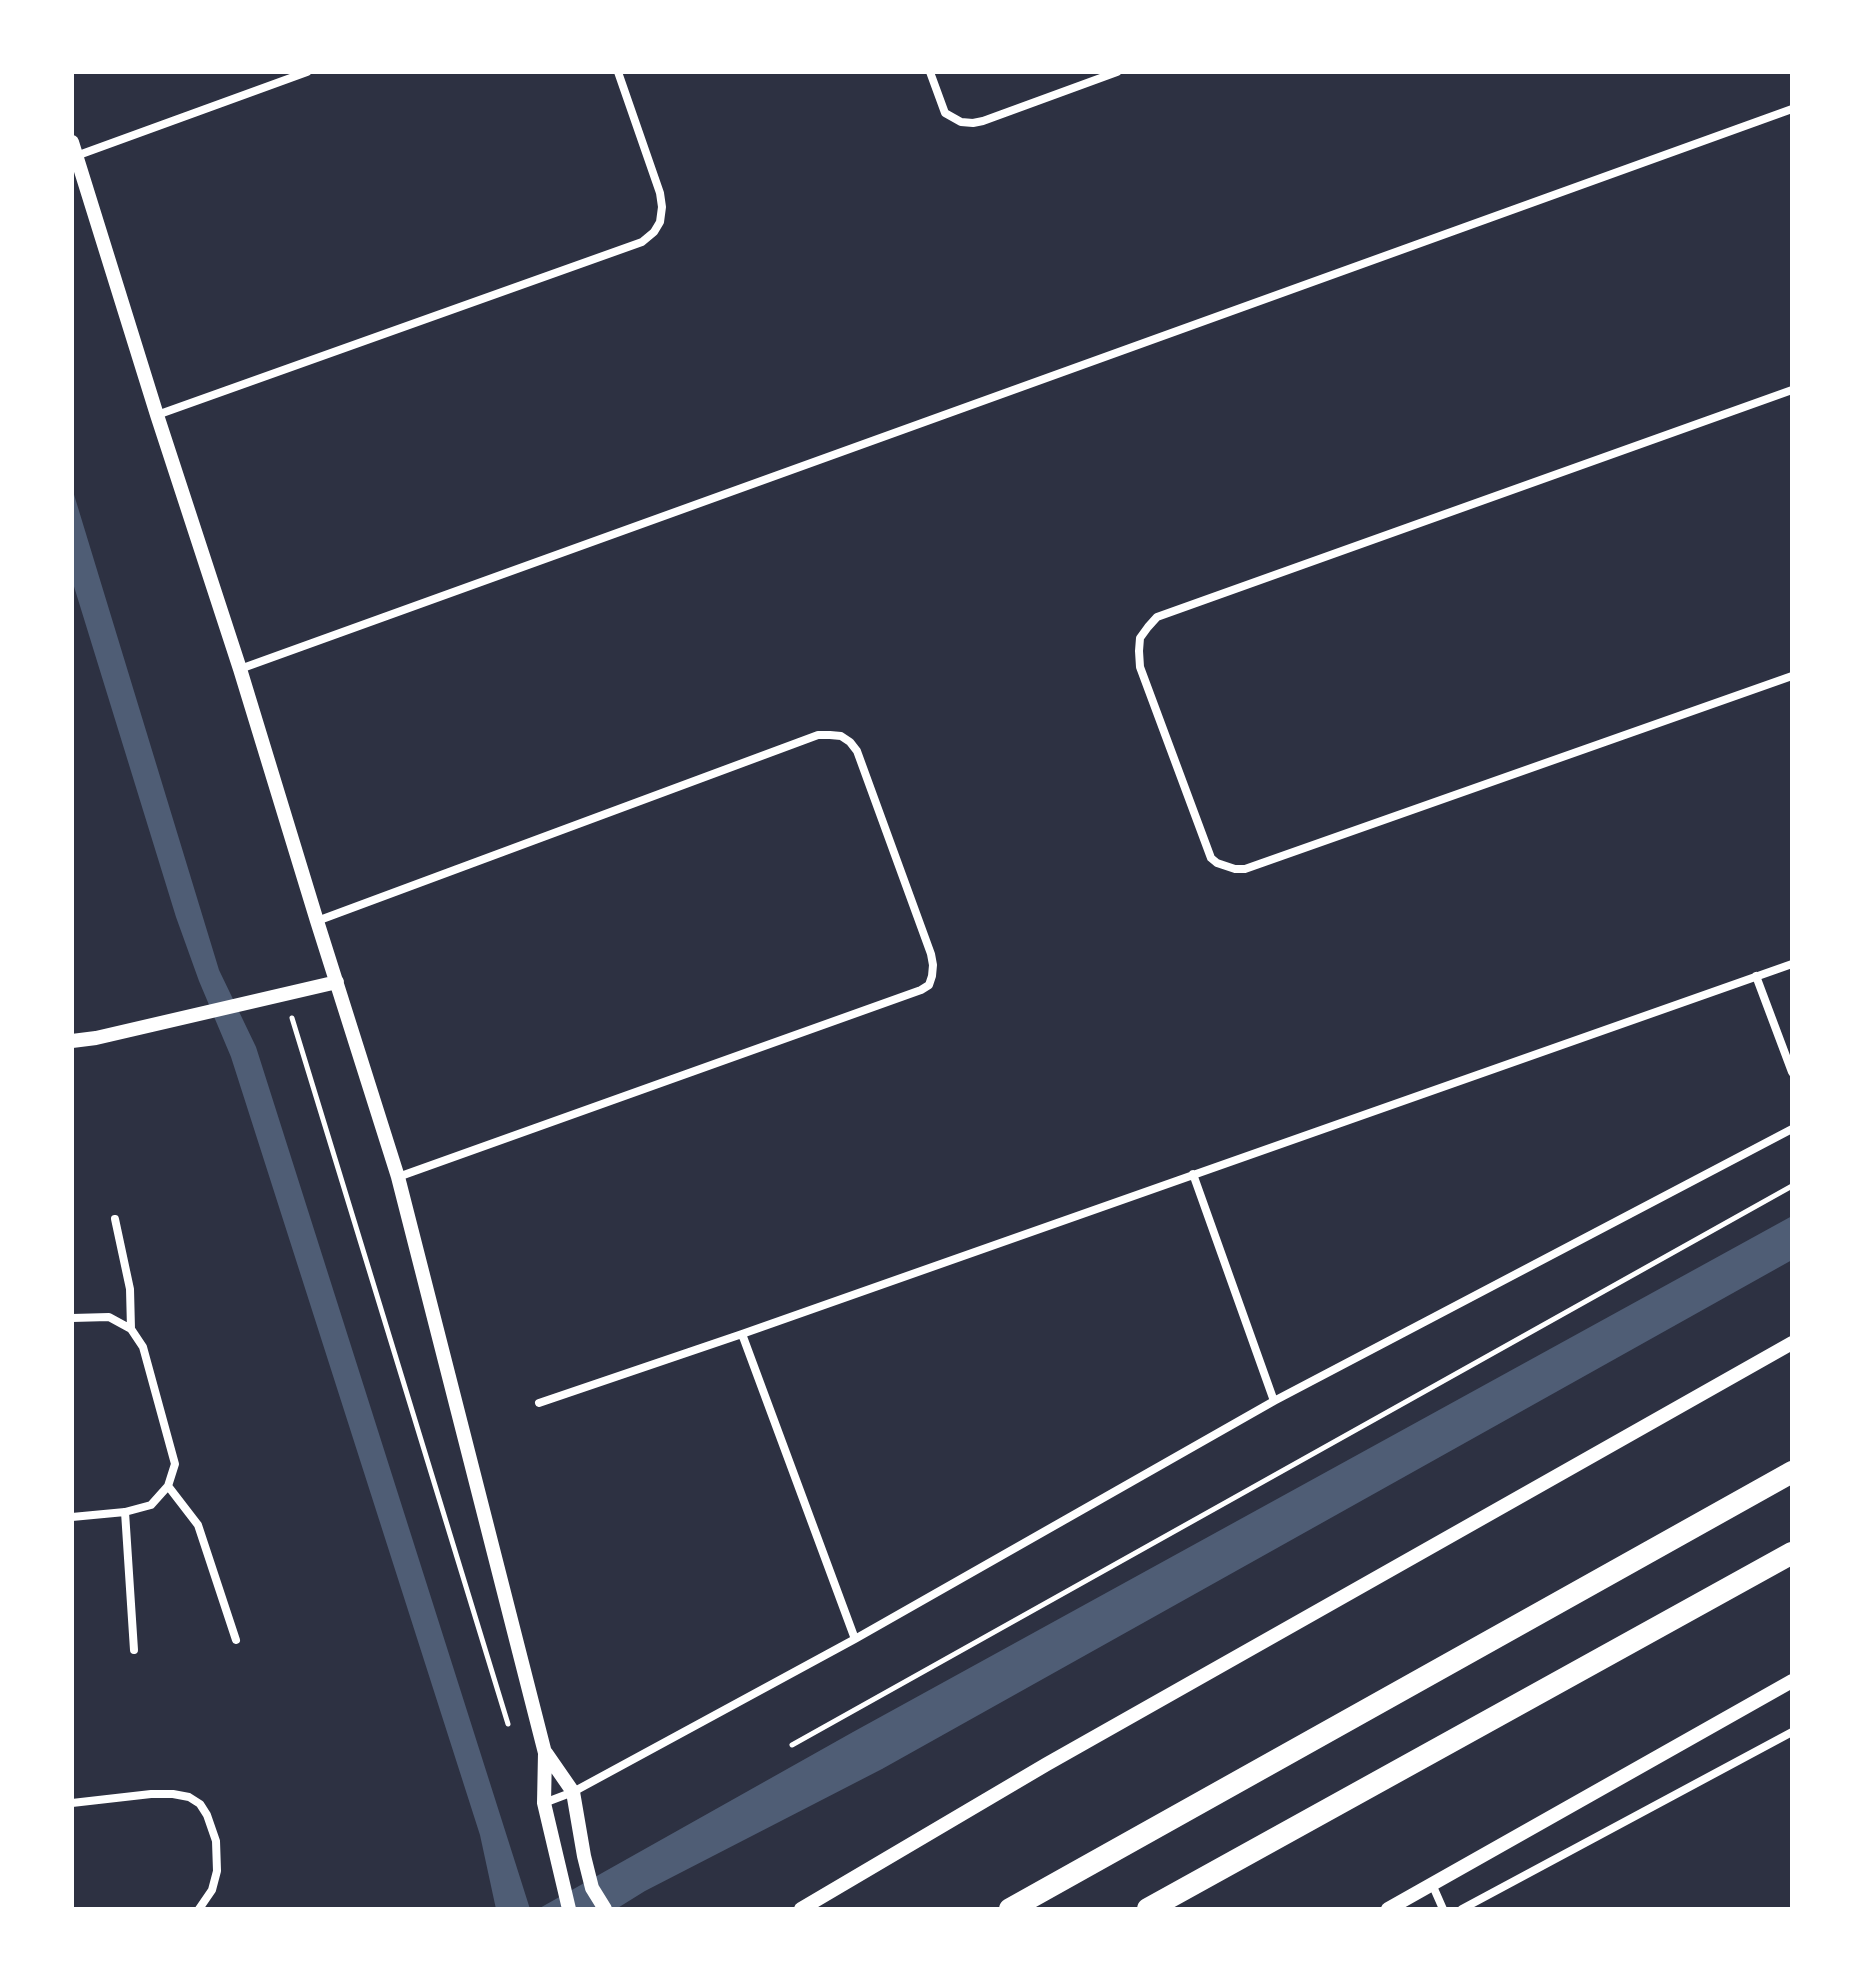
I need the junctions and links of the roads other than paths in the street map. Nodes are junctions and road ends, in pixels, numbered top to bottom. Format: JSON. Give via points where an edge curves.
{"nodes":[{"id":1,"x":307,"y":72,"type":"edge"},
{"id":2,"x":618,"y":72,"type":"edge"},
{"id":3,"x":930,"y":72,"type":"edge"},
{"id":4,"x":1117,"y":72,"type":"edge"},
{"id":5,"x":1792,"y":109,"type":"edge"},
{"id":6,"x":74,"y":149,"type":"edge"},
{"id":7,"x":1792,"y":390,"type":"edge"},
{"id":8,"x":157,"y":415,"type":"junction"},
{"id":9,"x":240,"y":669,"type":"junction"},
{"id":10,"x":1792,"y":676,"type":"edge"},
{"id":11,"x":317,"y":921,"type":"junction"},
{"id":12,"x":1792,"y":964,"type":"edge"},
{"id":13,"x":1756,"y":976,"type":"junction"},
{"id":14,"x":337,"y":982,"type":"junction"},
{"id":15,"x":72,"y":1041,"type":"edge"},
{"id":16,"x":1792,"y":1072,"type":"edge"},
{"id":17,"x":1792,"y":1129,"type":"edge"},
{"id":18,"x":1193,"y":1174,"type":"junction"},
{"id":19,"x":398,"y":1177,"type":"junction"},
{"id":20,"x":115,"y":1219,"type":"dead end"},
{"id":21,"x":72,"y":1318,"type":"edge"},
{"id":22,"x":131,"y":1329,"type":"junction"},
{"id":23,"x":742,"y":1334,"type":"junction"},
{"id":24,"x":1792,"y":1343,"type":"edge"},
{"id":25,"x":1274,"y":1401,"type":"junction"},
{"id":26,"x":539,"y":1403,"type":"dead end"},
{"id":27,"x":1792,"y":1472,"type":"edge"},
{"id":28,"x":168,"y":1486,"type":"junction"},
{"id":29,"x":125,"y":1512,"type":"junction"},
{"id":30,"x":72,"y":1517,"type":"edge"},
{"id":31,"x":1792,"y":1553,"type":"edge"},
{"id":32,"x":855,"y":1639,"type":"junction"},
{"id":33,"x":236,"y":1640,"type":"dead end"},
{"id":34,"x":134,"y":1650,"type":"dead end"},
{"id":35,"x":1792,"y":1681,"type":"edge"},
{"id":36,"x":1792,"y":1732,"type":"edge"},
{"id":37,"x":545,"y":1753,"type":"junction"},
{"id":38,"x":573,"y":1792,"type":"junction"},
{"id":39,"x":72,"y":1803,"type":"edge"},
{"id":40,"x":544,"y":1803,"type":"junction"},
{"id":41,"x":1432,"y":1884,"type":"junction"},
{"id":42,"x":199,"y":1909,"type":"edge"},
{"id":43,"x":569,"y":1909,"type":"edge"},
{"id":44,"x":605,"y":1909,"type":"edge"},
{"id":45,"x":801,"y":1909,"type":"edge"},
{"id":46,"x":1010,"y":1909,"type":"edge"},
{"id":47,"x":1148,"y":1909,"type":"edge"},
{"id":48,"x":1388,"y":1909,"type":"edge"},
{"id":49,"x":1443,"y":1909,"type":"edge"},
{"id":50,"x":1462,"y":1909,"type":"edge"}],
"edges":[{"from":1,"to":6,"type":"street"},
{"from":2,"to":8,"type":"street","via":[[662,207],[660,222],[642,242]]},
{"from":3,"to":4,"type":"street","via":[[945,113],[973,123]]},
{"from":5,"to":9,"type":"street"},
{"from":6,"to":8,"type":"street"},
{"from":7,"to":10,"type":"street","via":[[1157,617],[1140,638],[1139,651],[1140,667],[1211,858],[1235,869]]},
{"from":8,"to":9,"type":"street"},
{"from":9,"to":11,"type":"street"},
{"from":11,"to":14,"type":"street"},
{"from":11,"to":19,"type":"street","via":[[818,735],[830,735],[841,736],[857,751],[931,954],[932,976],[921,990]]},
{"from":12,"to":13,"type":"street"},
{"from":13,"to":16,"type":"street"},
{"from":13,"to":18,"type":"street"},
{"from":14,"to":15,"type":"street"},
{"from":14,"to":19,"type":"street"},
{"from":17,"to":25,"type":"street"},
{"from":18,"to":23,"type":"street"},
{"from":18,"to":25,"type":"street"},
{"from":19,"to":37,"type":"street"},
{"from":20,"to":22,"type":"street","via":[[130,1289]]},
{"from":21,"to":22,"type":"street","via":[[109,1317]]},
{"from":22,"to":28,"type":"street","via":[[143,1347],[175,1464]]},
{"from":23,"to":26,"type":"street"},
{"from":23,"to":32,"type":"street"},
{"from":24,"to":45,"type":"street"},
{"from":25,"to":32,"type":"street"},
{"from":27,"to":46,"type":"highway"},
{"from":28,"to":29,"type":"street","via":[[151,1505]]},
{"from":28,"to":33,"type":"street","via":[[198,1525]]},
{"from":29,"to":30,"type":"street"},
{"from":29,"to":34,"type":"street"},
{"from":31,"to":47,"type":"highway"},
{"from":32,"to":38,"type":"street"},
{"from":35,"to":41,"type":"street"},
{"from":36,"to":50,"type":"street"},
{"from":37,"to":38,"type":"street"},
{"from":37,"to":40,"type":"street"},
{"from":38,"to":40,"type":"street"},
{"from":38,"to":44,"type":"street","via":[[592,1888]]},
{"from":39,"to":42,"type":"street","via":[[173,1794],[200,1804],[216,1841],[217,1871]]},
{"from":40,"to":43,"type":"street"},
{"from":41,"to":48,"type":"street"},
{"from":41,"to":49,"type":"street"}]}
